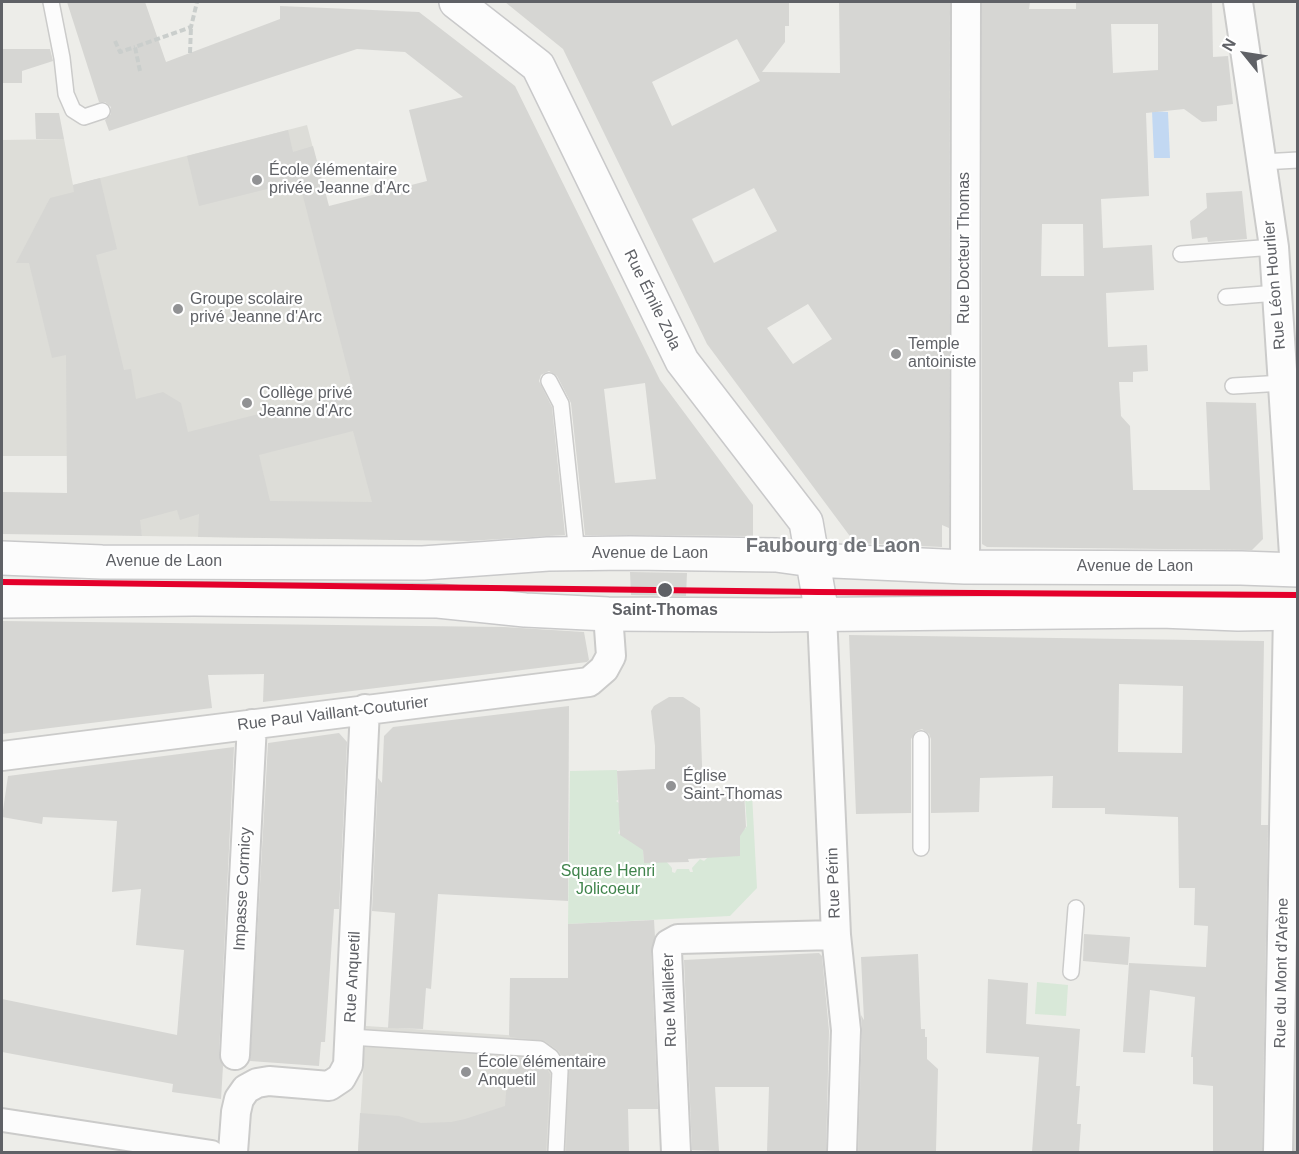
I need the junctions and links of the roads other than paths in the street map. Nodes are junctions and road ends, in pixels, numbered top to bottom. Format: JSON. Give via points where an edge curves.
{"nodes":[{"id":1,"x":51,"y":2,"type":"edge"},
{"id":2,"x":456,"y":2,"type":"edge"},
{"id":3,"x":966,"y":2,"type":"edge"},
{"id":4,"x":1238,"y":2,"type":"edge"},
{"id":5,"x":102,"y":111,"type":"dead end"},
{"id":6,"x":1298,"y":160,"type":"edge"},
{"id":7,"x":1262,"y":162,"type":"junction"},
{"id":8,"x":1274,"y":247,"type":"junction"},
{"id":9,"x":1181,"y":254,"type":"dead end"},
{"id":10,"x":1277,"y":293,"type":"junction"},
{"id":11,"x":1226,"y":297,"type":"dead end"},
{"id":12,"x":549,"y":381,"type":"dead end"},
{"id":13,"x":1233,"y":386,"type":"dead end"},
{"id":14,"x":1288,"y":400,"type":"edge"},
{"id":15,"x":577,"y":554,"type":"junction"},
{"id":16,"x":2,"y":558,"type":"edge"},
{"id":17,"x":812,"y":560,"type":"junction"},
{"id":18,"x":965,"y":567,"type":"junction"},
{"id":19,"x":1296,"y":570,"type":"edge"},
{"id":20,"x":2,"y":601,"type":"edge"},
{"id":21,"x":1293,"y":613,"type":"edge"},
{"id":22,"x":608,"y":614,"type":"junction"},
{"id":23,"x":822,"y":614,"type":"junction"},
{"id":24,"x":366,"y":710,"type":"junction"},
{"id":25,"x":252,"y":724,"type":"junction"},
{"id":26,"x":921,"y":739,"type":"dead end"},
{"id":27,"x":2,"y":756,"type":"edge"},
{"id":28,"x":921,"y":848,"type":"dead end"},
{"id":29,"x":1076,"y":908,"type":"dead end"},
{"id":30,"x":836,"y":935,"type":"junction"},
{"id":31,"x":1071,"y":972,"type":"dead end"},
{"id":32,"x":350,"y":1037,"type":"junction"},
{"id":33,"x":235,"y":1055,"type":"dead end"},
{"id":34,"x":2,"y":1120,"type":"edge"},
{"id":35,"x":212,"y":1152,"type":"edge"},
{"id":36,"x":233,"y":1152,"type":"edge"},
{"id":37,"x":556,"y":1152,"type":"edge"},
{"id":38,"x":676,"y":1152,"type":"edge"},
{"id":39,"x":842,"y":1152,"type":"edge"},
{"id":40,"x":1278,"y":1152,"type":"edge"}],
"edges":[{"from":1,"to":5,"type":"lane","via":[[66,94],[73,110],[84,117]]},
{"from":2,"to":17,"type":"main road","name":"Rue Émile Zola","via":[[538,66],[682,361],[806,522]]},
{"from":3,"to":18,"type":"street","name":"Rue Docteur Thomas"},
{"from":4,"to":7,"type":"street","name":"Rue Léon Hourlier"},
{"from":6,"to":7,"type":"lane"},
{"from":7,"to":8,"type":"street","name":"Rue Léon Hourlier"},
{"from":8,"to":9,"type":"lane"},
{"from":8,"to":10,"type":"street","name":"Rue Léon Hourlier"},
{"from":10,"to":11,"type":"lane"},
{"from":10,"to":14,"type":"street","name":"Rue Léon Hourlier"},
{"from":12,"to":15,"type":"lane","via":[[561,404]]},
{"from":13,"to":14,"type":"lane"},
{"from":14,"to":19,"type":"street","name":"Rue Léon Hourlier"},
{"from":15,"to":16,"type":"main road","name":"Avenue de Laon","via":[[423,563]]},
{"from":15,"to":17,"type":"main road","name":"Avenue de Laon","via":[[776,555]]},
{"from":17,"to":18,"type":"main road","name":"Avenue de Laon"},
{"from":17,"to":23,"type":"main road","name":"Rue Émile Zola"},
{"from":18,"to":19,"type":"main road","name":"Avenue de Laon"},
{"from":20,"to":22,"type":"main road","via":[[438,601]]},
{"from":21,"to":23,"type":"main road"},
{"from":21,"to":40,"type":"street","name":"Rue du Mont d'Arène"},
{"from":22,"to":23,"type":"main road"},
{"from":22,"to":24,"type":"street","name":"Rue Paul Vaillant-Couturier","via":[[611,656],[604,669],[589,682]]},
{"from":23,"to":30,"type":"street","name":"Rue Périn"},
{"from":24,"to":25,"type":"street","name":"Rue Paul Vaillant-Couturier"},
{"from":24,"to":32,"type":"street","name":"Rue Anquetil"},
{"from":25,"to":27,"type":"street","name":"Rue Paul Vaillant-Couturier"},
{"from":25,"to":33,"type":"street","name":"Impasse Cormicy"},
{"from":26,"to":28,"type":"lane"},
{"from":29,"to":31,"type":"lane"},
{"from":30,"to":38,"type":"street","name":"Rue Maillefer","via":[[678,939],[669,944]]},
{"from":30,"to":39,"type":"street","name":"Rue Périn","via":[[846,1030]]},
{"from":32,"to":36,"type":"street","name":"Rue Anquetil","via":[[348,1065],[341,1078],[329,1086],[269,1081],[246,1089],[236,1112]]},
{"from":32,"to":37,"type":"lane","via":[[540,1049],[560,1071]]},
{"from":34,"to":35,"type":"street"}]}
